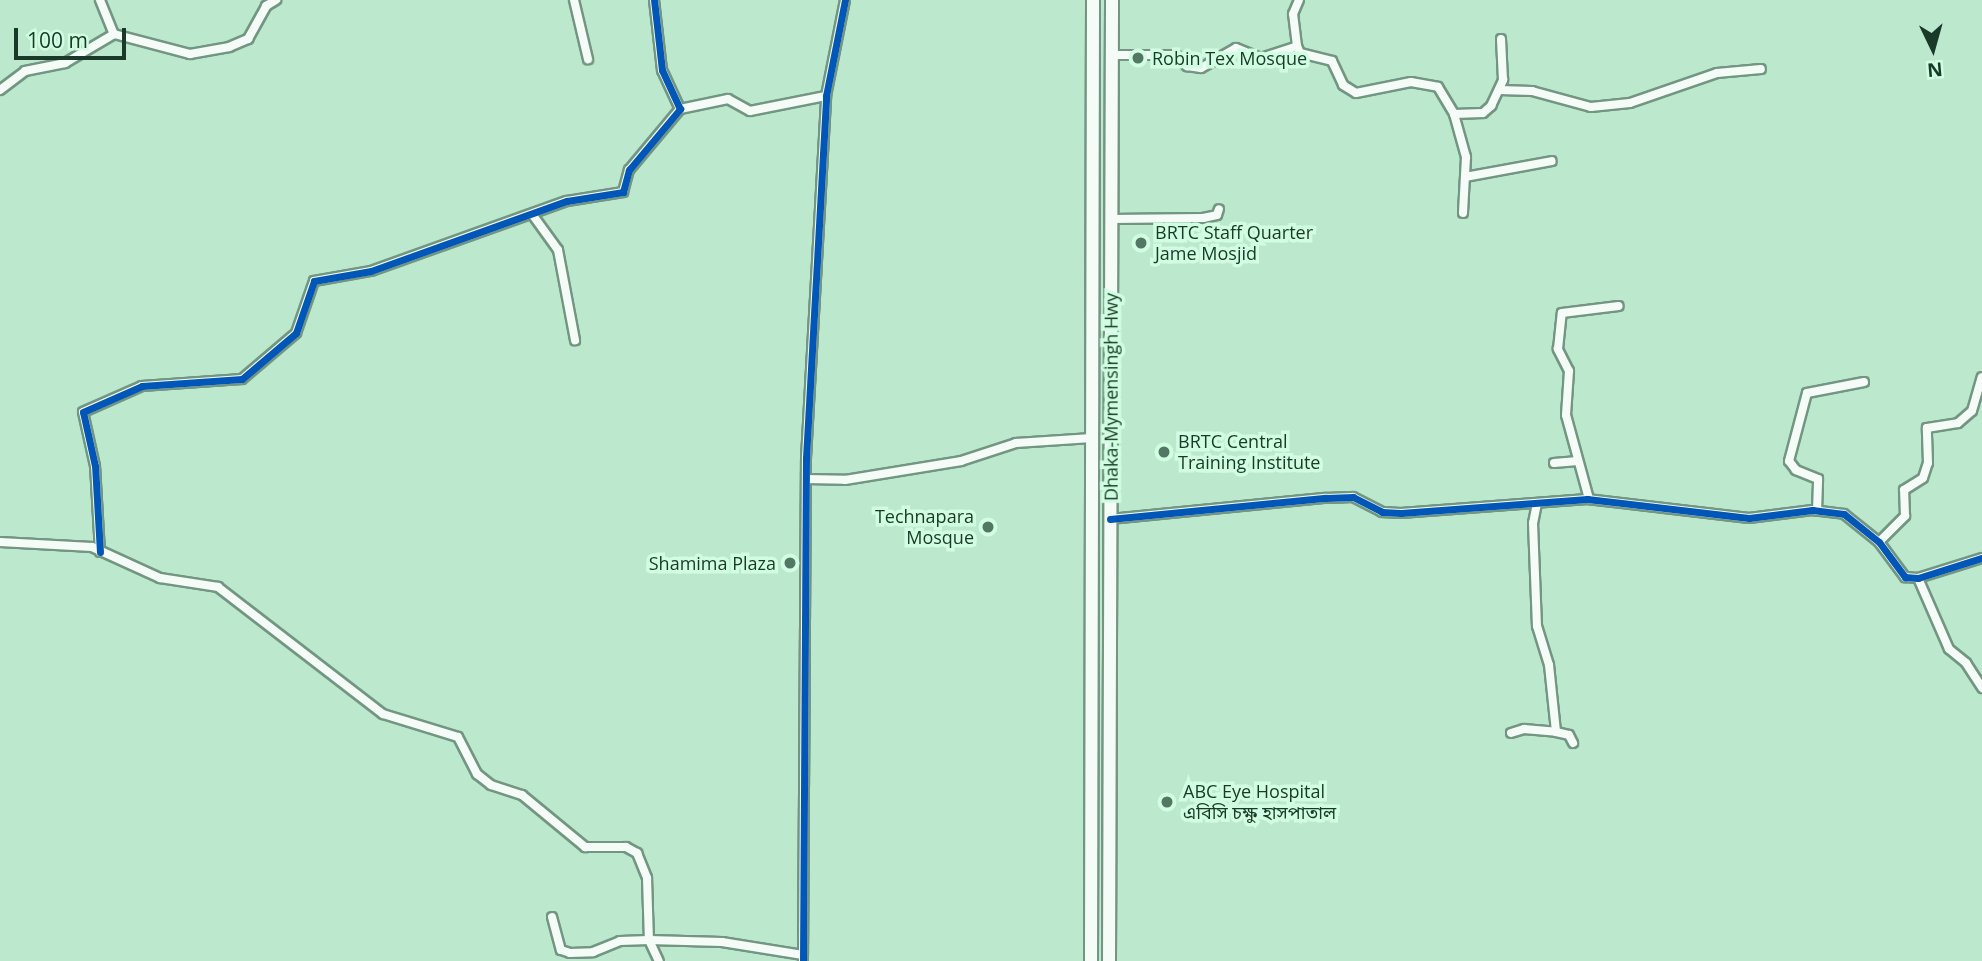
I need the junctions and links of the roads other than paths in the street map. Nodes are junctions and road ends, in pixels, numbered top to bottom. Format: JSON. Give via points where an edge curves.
{"nodes":[{"id":1,"x":100,"y":0,"type":"edge"},
{"id":2,"x":276,"y":0,"type":"edge"},
{"id":3,"x":574,"y":0,"type":"edge"},
{"id":4,"x":654,"y":0,"type":"edge"},
{"id":5,"x":845,"y":0,"type":"edge"},
{"id":6,"x":1093,"y":0,"type":"edge"},
{"id":7,"x":1112,"y":0,"type":"edge"},
{"id":8,"x":1299,"y":0,"type":"edge"},
{"id":9,"x":114,"y":34,"type":"junction"},
{"id":10,"x":1501,"y":39,"type":"dead end"},
{"id":11,"x":1297,"y":46,"type":"junction"},
{"id":12,"x":1111,"y":55,"type":"junction"},
{"id":13,"x":588,"y":59,"type":"dead end"},
{"id":14,"x":1761,"y":69,"type":"dead end"},
{"id":15,"x":0,"y":90,"type":"edge"},
{"id":16,"x":1500,"y":90,"type":"junction"},
{"id":17,"x":826,"y":96,"type":"junction"},
{"id":18,"x":680,"y":109,"type":"junction"},
{"id":19,"x":1454,"y":114,"type":"junction"},
{"id":20,"x":1552,"y":161,"type":"dead end"},
{"id":21,"x":1465,"y":177,"type":"junction"},
{"id":22,"x":1219,"y":209,"type":"dead end"},
{"id":23,"x":1463,"y":213,"type":"dead end"},
{"id":24,"x":533,"y":214,"type":"junction"},
{"id":25,"x":1111,"y":219,"type":"junction"},
{"id":26,"x":1619,"y":306,"type":"dead end"},
{"id":27,"x":575,"y":340,"type":"dead end"},
{"id":28,"x":1982,"y":377,"type":"edge"},
{"id":29,"x":1864,"y":382,"type":"dead end"},
{"id":30,"x":1092,"y":438,"type":"junction"},
{"id":31,"x":1578,"y":461,"type":"junction"},
{"id":32,"x":1554,"y":463,"type":"dead end"},
{"id":33,"x":806,"y":479,"type":"junction"},
{"id":34,"x":1588,"y":499,"type":"junction"},
{"id":35,"x":1537,"y":503,"type":"junction"},
{"id":36,"x":1817,"y":511,"type":"junction"},
{"id":37,"x":1110,"y":519,"type":"junction"},
{"id":38,"x":0,"y":542,"type":"edge"},
{"id":39,"x":1880,"y":542,"type":"junction"},
{"id":40,"x":100,"y":552,"type":"junction"},
{"id":41,"x":1982,"y":558,"type":"edge"},
{"id":42,"x":1918,"y":578,"type":"junction"},
{"id":43,"x":1982,"y":688,"type":"edge"},
{"id":44,"x":1556,"y":732,"type":"junction"},
{"id":45,"x":1511,"y":733,"type":"dead end"},
{"id":46,"x":1573,"y":743,"type":"dead end"},
{"id":47,"x":552,"y":917,"type":"dead end"},
{"id":48,"x":649,"y":940,"type":"junction"},
{"id":49,"x":803,"y":958,"type":"edge"},
{"id":50,"x":659,"y":961,"type":"edge"},
{"id":51,"x":1091,"y":961,"type":"edge"},
{"id":52,"x":1109,"y":961,"type":"edge"}],
"edges":[{"from":1,"to":9,"type":"street"},
{"from":2,"to":9,"type":"street","via":[[266,6],[248,39],[209,52],[190,54]]},
{"from":3,"to":13,"type":"street"},
{"from":4,"to":18,"type":"street","via":[[662,70]]},
{"from":5,"to":17,"type":"street"},
{"from":6,"to":30,"type":"highway","name":"Dhaka-Mymensingh Hwy"},
{"from":7,"to":12,"type":"highway","name":"Dhaka-Mymensingh Hwy"},
{"from":8,"to":11,"type":"street","via":[[1293,14]]},
{"from":9,"to":15,"type":"street","via":[[65,63],[25,71]]},
{"from":10,"to":16,"type":"street"},
{"from":11,"to":12,"type":"street","via":[[1261,58],[1236,48],[1201,68],[1187,66],[1176,55]]},
{"from":11,"to":19,"type":"street","via":[[1300,53],[1332,61],[1350,91],[1423,83],[1444,91]]},
{"from":12,"to":25,"type":"highway","name":"Dhaka-Mymensingh Hwy"},
{"from":14,"to":16,"type":"street","via":[[1717,73],[1630,103],[1591,107],[1532,91]]},
{"from":16,"to":19,"type":"street","via":[[1487,112]]},
{"from":17,"to":18,"type":"street","via":[[750,111],[728,99]]},
{"from":17,"to":33,"type":"street"},
{"from":18,"to":24,"type":"street","via":[[629,170],[623,192],[567,201]]},
{"from":19,"to":21,"type":"street","via":[[1466,158]]},
{"from":20,"to":21,"type":"street"},
{"from":21,"to":23,"type":"street"},
{"from":22,"to":25,"type":"street","via":[[1217,215],[1203,218]]},
{"from":24,"to":27,"type":"street","via":[[558,250]]},
{"from":24,"to":40,"type":"street","via":[[371,271],[314,281],[296,333],[242,379],[142,386],[83,412],[95,467]]},
{"from":25,"to":37,"type":"highway","name":"Dhaka-Mymensingh Hwy"},
{"from":26,"to":31,"type":"street","via":[[1562,313],[1558,349],[1569,371],[1564,404]]},
{"from":28,"to":39,"type":"street","via":[[1972,411],[1958,423],[1927,428],[1928,463],[1923,478],[1904,490],[1905,516]]},
{"from":29,"to":36,"type":"street","via":[[1807,393],[1789,461],[1796,470],[1818,478]]},
{"from":30,"to":33,"type":"street","via":[[1016,443],[961,461],[845,480]]},
{"from":30,"to":51,"type":"highway","name":"Dhaka-Mymensingh Hwy"},
{"from":31,"to":32,"type":"street"},
{"from":31,"to":34,"type":"street"},
{"from":33,"to":49,"type":"street"},
{"from":34,"to":35,"type":"street"},
{"from":34,"to":36,"type":"street","via":[[1749,518]]},
{"from":35,"to":37,"type":"street","via":[[1402,513],[1382,512],[1353,497],[1326,498]]},
{"from":35,"to":44,"type":"street","via":[[1533,523],[1537,626],[1549,665]]},
{"from":36,"to":39,"type":"street","via":[[1844,514]]},
{"from":37,"to":52,"type":"highway","name":"Dhaka-Mymensingh Hwy"},
{"from":38,"to":40,"type":"street","via":[[92,547]]},
{"from":39,"to":42,"type":"street","via":[[1897,571]]},
{"from":40,"to":48,"type":"street","via":[[160,578],[218,587],[383,714],[458,737],[477,774],[491,785],[522,795],[585,847],[625,847],[636,853],[647,878]]},
{"from":41,"to":42,"type":"street"},
{"from":42,"to":43,"type":"street","via":[[1949,649],[1966,663]]},
{"from":44,"to":45,"type":"street","via":[[1524,729]]},
{"from":44,"to":46,"type":"street","via":[[1569,735]]},
{"from":47,"to":48,"type":"street","via":[[561,950],[569,953],[593,952],[620,941]]},
{"from":48,"to":49,"type":"street","via":[[723,942]]},
{"from":48,"to":50,"type":"street"}]}
